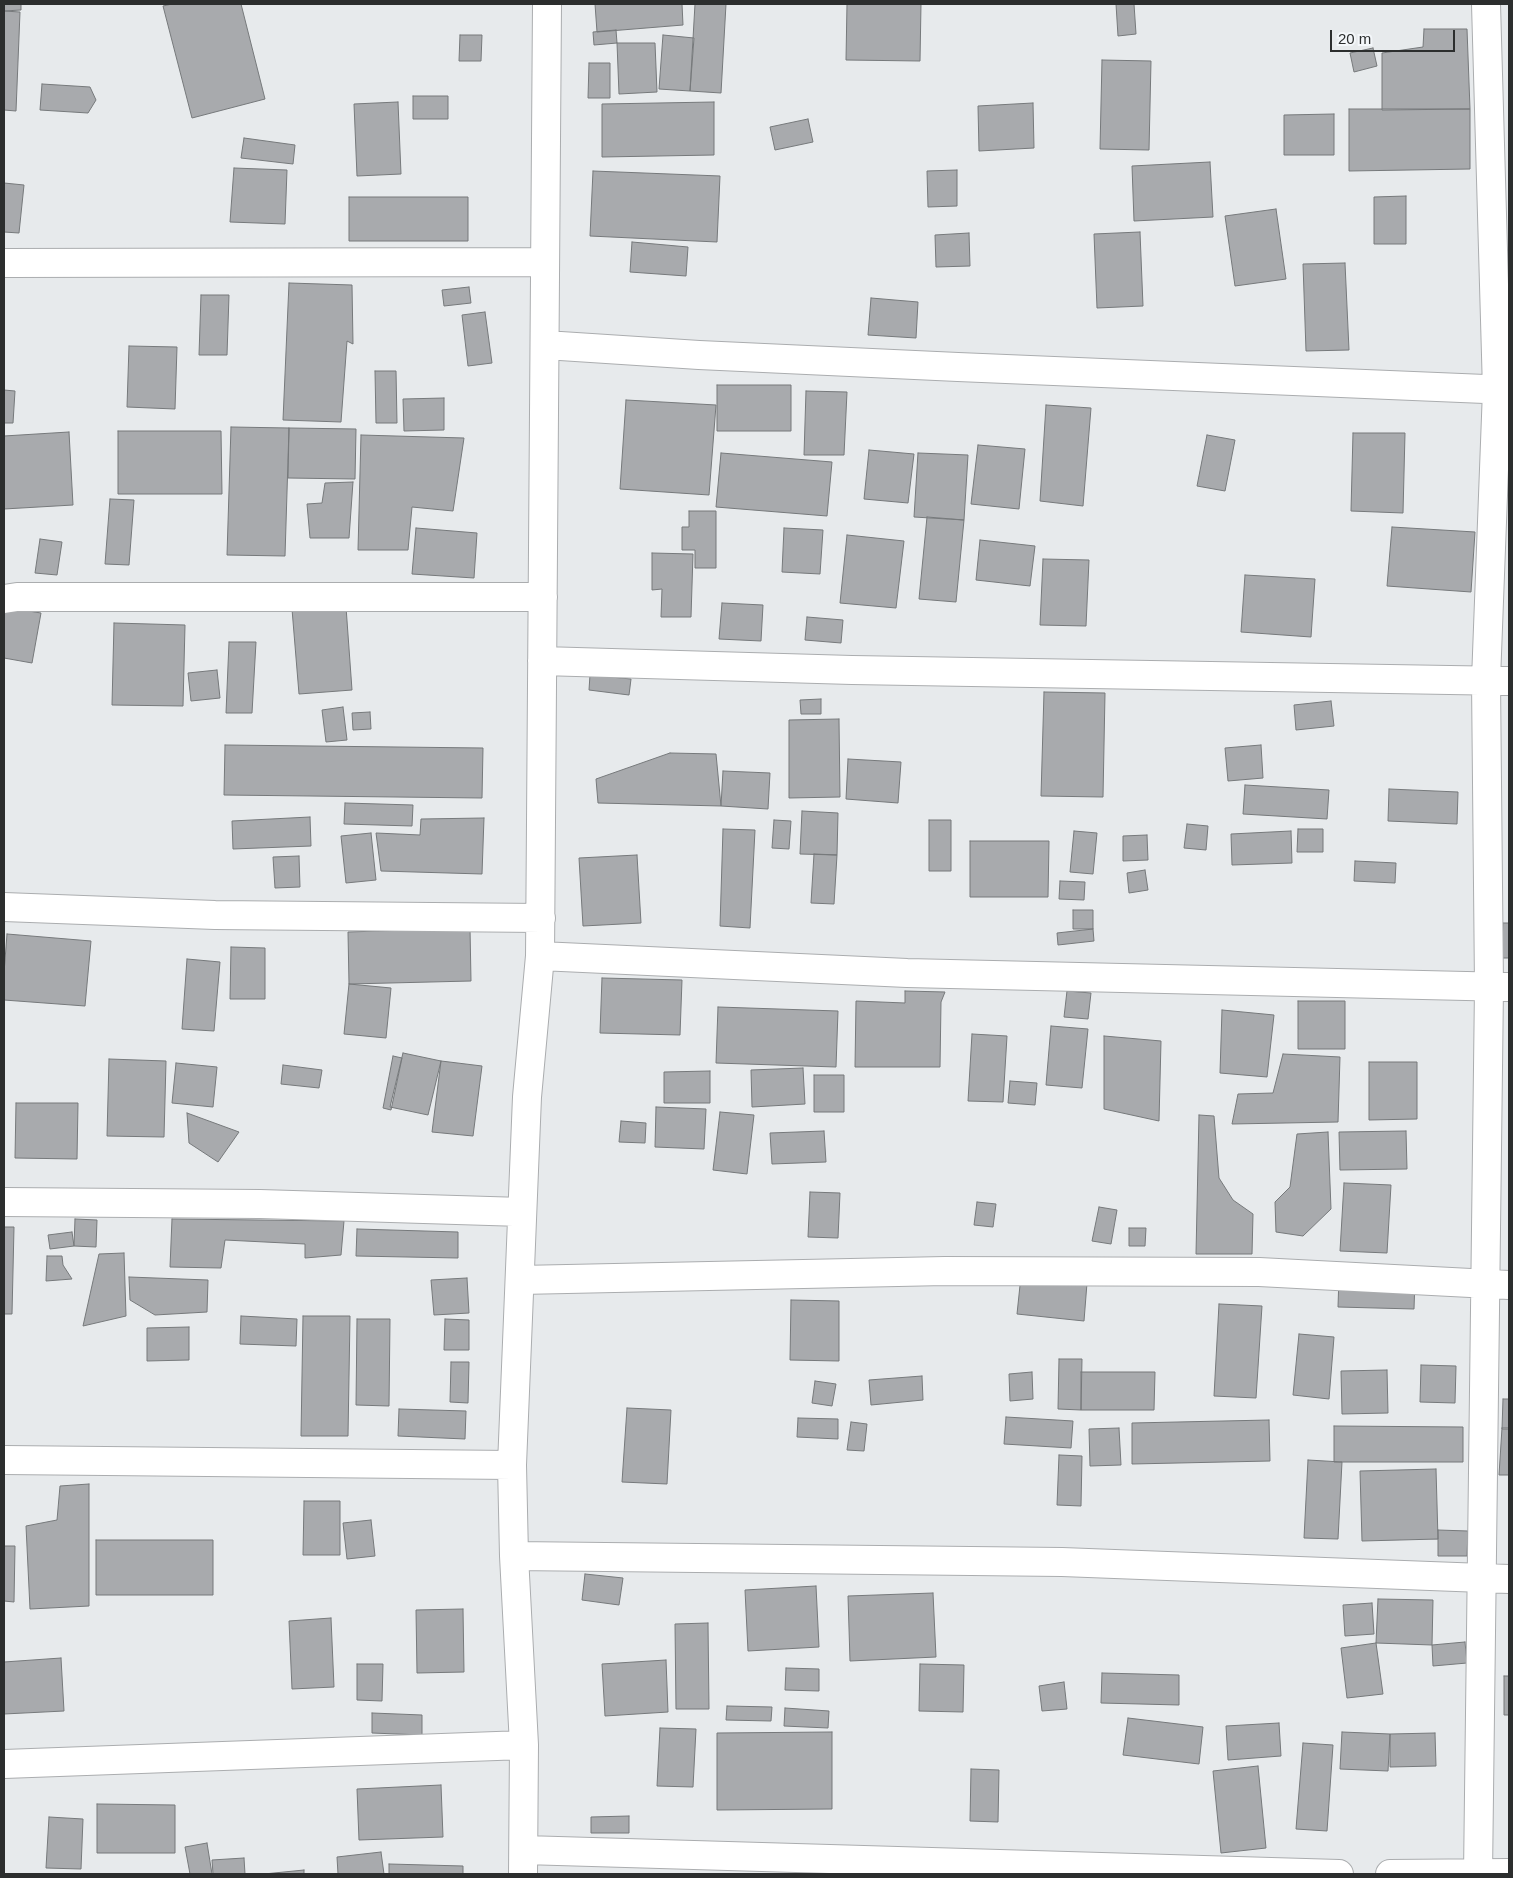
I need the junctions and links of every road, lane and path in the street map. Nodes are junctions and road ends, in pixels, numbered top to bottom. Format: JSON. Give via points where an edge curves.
{"nodes":[{"id":1,"x":547,"y":4,"type":"edge"},
{"id":2,"x":1486,"y":4,"type":"edge"},
{"id":3,"x":544,"y":262,"type":"junction"},
{"id":4,"x":4,"y":263,"type":"edge"},
{"id":5,"x":545,"y":345,"type":"junction"},
{"id":6,"x":1503,"y":390,"type":"edge"},
{"id":7,"x":543,"y":597,"type":"junction"},
{"id":8,"x":4,"y":599,"type":"edge"},
{"id":9,"x":542,"y":661,"type":"junction"},
{"id":10,"x":1498,"y":680,"type":"edge"},
{"id":11,"x":4,"y":907,"type":"edge"},
{"id":12,"x":540,"y":918,"type":"junction"},
{"id":13,"x":540,"y":956,"type":"junction"},
{"id":14,"x":1499,"y":987,"type":"edge"},
{"id":15,"x":4,"y":1202,"type":"edge"},
{"id":16,"x":522,"y":1212,"type":"junction"},
{"id":17,"x":520,"y":1280,"type":"junction"},
{"id":18,"x":1498,"y":1285,"type":"edge"},
{"id":19,"x":4,"y":1460,"type":"edge"},
{"id":20,"x":512,"y":1466,"type":"junction"},
{"id":21,"x":514,"y":1556,"type":"junction"},
{"id":22,"x":1481,"y":1578,"type":"junction"},
{"id":23,"x":1509,"y":1579,"type":"edge"},
{"id":24,"x":524,"y":1745,"type":"junction"},
{"id":25,"x":4,"y":1764,"type":"edge"},
{"id":26,"x":524,"y":1862,"type":"edge"},
{"id":27,"x":1478,"y":1873,"type":"edge"},
{"id":28,"x":1509,"y":1873,"type":"edge"},
{"id":29,"x":1338,"y":1874,"type":"edge"},
{"id":30,"x":1390,"y":1874,"type":"edge"}],
"edges":[{"from":1,"to":3,"type":"street"},
{"from":2,"to":6,"type":"street"},
{"from":3,"to":4,"type":"street"},
{"from":3,"to":5,"type":"street"},
{"from":5,"to":6,"type":"street","via":[[958,367]]},
{"from":5,"to":7,"type":"street"},
{"from":6,"to":10,"type":"street"},
{"from":7,"to":8,"type":"street"},
{"from":7,"to":9,"type":"street"},
{"from":9,"to":10,"type":"street","via":[[852,670]]},
{"from":9,"to":12,"type":"street"},
{"from":10,"to":14,"type":"street"},
{"from":11,"to":12,"type":"street","via":[[215,914]]},
{"from":12,"to":13,"type":"street"},
{"from":13,"to":14,"type":"street","via":[[907,973]]},
{"from":13,"to":16,"type":"street","via":[[527,1097]]},
{"from":14,"to":18,"type":"street"},
{"from":15,"to":16,"type":"street","via":[[260,1204]]},
{"from":16,"to":17,"type":"street"},
{"from":17,"to":18,"type":"street","via":[[945,1270],[1239,1272]]},
{"from":17,"to":20,"type":"street"},
{"from":18,"to":22,"type":"street"},
{"from":19,"to":20,"type":"street"},
{"from":20,"to":21,"type":"street"},
{"from":21,"to":22,"type":"street","via":[[1062,1562]]},
{"from":21,"to":24,"type":"street"},
{"from":22,"to":23,"type":"street"},
{"from":22,"to":27,"type":"street"},
{"from":24,"to":25,"type":"street"},
{"from":24,"to":26,"type":"street"},
{"from":26,"to":29,"type":"street"},
{"from":27,"to":28,"type":"street"},
{"from":27,"to":30,"type":"street"}]}
